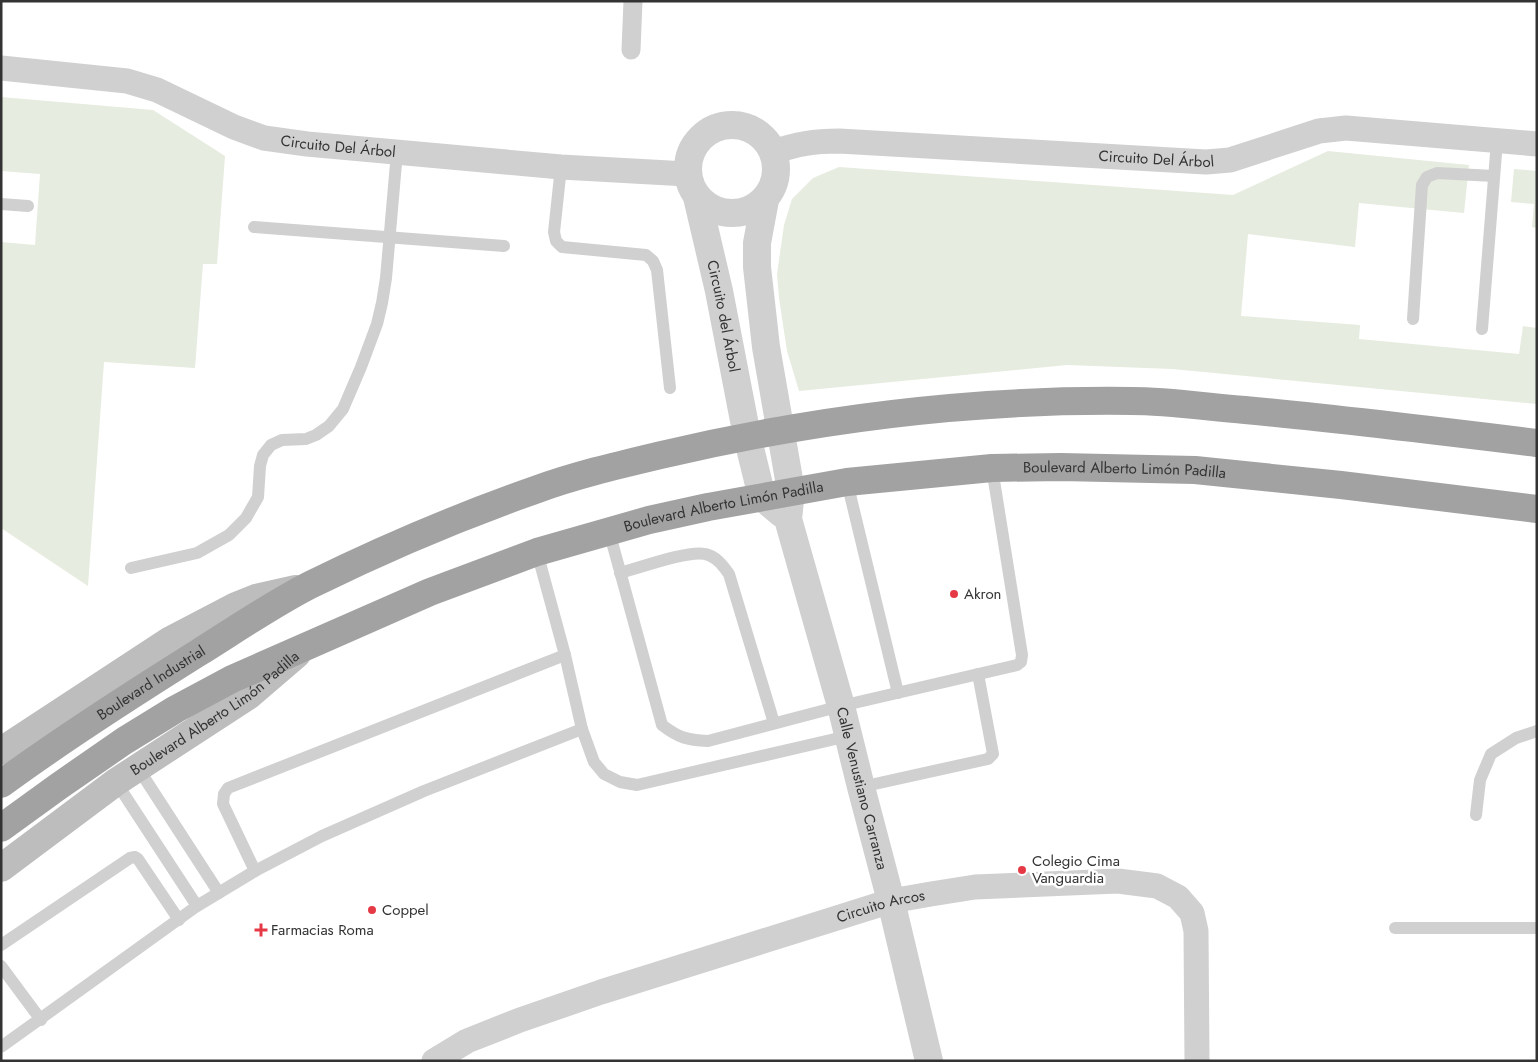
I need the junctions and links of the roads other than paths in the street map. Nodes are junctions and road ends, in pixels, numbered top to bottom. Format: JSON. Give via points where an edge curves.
{"nodes":[{"id":1,"x":633,"y":1,"type":"edge"},
{"id":2,"x":631,"y":50,"type":"dead end"},
{"id":3,"x":1,"y":68,"type":"edge"},
{"id":4,"x":1497,"y":141,"type":"junction"},
{"id":5,"x":1537,"y":144,"type":"edge"},
{"id":6,"x":397,"y":152,"type":"junction"},
{"id":7,"x":773,"y":152,"type":"junction"},
{"id":8,"x":561,"y":167,"type":"junction"},
{"id":9,"x":1494,"y":176,"type":"junction"},
{"id":10,"x":692,"y":186,"type":"junction"},
{"id":11,"x":765,"y":200,"type":"junction"},
{"id":12,"x":1,"y":204,"type":"edge"},
{"id":13,"x":28,"y":206,"type":"dead end"},
{"id":14,"x":254,"y":227,"type":"dead end"},
{"id":15,"x":389,"y":237,"type":"junction"},
{"id":16,"x":504,"y":246,"type":"dead end"},
{"id":17,"x":1413,"y":319,"type":"dead end"},
{"id":18,"x":1482,"y":329,"type":"dead end"},
{"id":19,"x":670,"y":388,"type":"dead end"},
{"id":20,"x":779,"y":430,"type":"junction"},
{"id":21,"x":747,"y":436,"type":"junction"},
{"id":22,"x":1537,"y":443,"type":"edge"},
{"id":23,"x":992,"y":468,"type":"junction"},
{"id":24,"x":847,"y":482,"type":"junction"},
{"id":25,"x":791,"y":491,"type":"junction"},
{"id":26,"x":762,"y":496,"type":"junction"},
{"id":27,"x":1537,"y":509,"type":"edge"},
{"id":28,"x":788,"y":519,"type":"junction"},
{"id":29,"x":609,"y":531,"type":"junction"},
{"id":30,"x":537,"y":552,"type":"junction"},
{"id":31,"x":132,"y":568,"type":"dead end"},
{"id":32,"x":620,"y":573,"type":"junction"},
{"id":33,"x":306,"y":587,"type":"junction"},
{"id":34,"x":307,"y":646,"type":"junction"},
{"id":35,"x":565,"y":655,"type":"junction"},
{"id":36,"x":978,"y":674,"type":"junction"},
{"id":37,"x":898,"y":693,"type":"junction"},
{"id":38,"x":841,"y":706,"type":"junction"},
{"id":39,"x":774,"y":723,"type":"junction"},
{"id":40,"x":582,"y":729,"type":"junction"},
{"id":41,"x":1537,"y":731,"type":"edge"},
{"id":42,"x":848,"y":736,"type":"junction"},
{"id":43,"x":2,"y":748,"type":"edge"},
{"id":44,"x":127,"y":775,"type":"junction"},
{"id":45,"x":1,"y":784,"type":"edge"},
{"id":46,"x":860,"y":787,"type":"junction"},
{"id":47,"x":1476,"y":815,"type":"dead end"},
{"id":48,"x":1,"y":828,"type":"edge"},
{"id":49,"x":1,"y":868,"type":"edge"},
{"id":50,"x":255,"y":871,"type":"junction"},
{"id":51,"x":219,"y":893,"type":"junction"},
{"id":52,"x":891,"y":901,"type":"junction"},
{"id":53,"x":197,"y":906,"type":"junction"},
{"id":54,"x":179,"y":920,"type":"junction"},
{"id":55,"x":1395,"y":928,"type":"dead end"},
{"id":56,"x":1537,"y":928,"type":"edge"},
{"id":57,"x":1,"y":945,"type":"edge"},
{"id":58,"x":1,"y":966,"type":"edge"},
{"id":59,"x":41,"y":1020,"type":"junction"},
{"id":60,"x":1,"y":1048,"type":"edge"},
{"id":61,"x":434,"y":1061,"type":"edge"},
{"id":62,"x":929,"y":1061,"type":"edge"},
{"id":63,"x":1197,"y":1061,"type":"edge"}],
"edges":[{"from":1,"to":2,"type":"street"},
{"from":3,"to":6,"type":"street","name":"Circuito Del Árbol","via":[[127,81],[157,90],[264,138]]},
{"from":4,"to":5,"type":"street","name":"Circuito Del Árbol"},
{"from":4,"to":7,"type":"street","name":"Circuito Del Árbol","via":[[1346,128],[1319,131],[1230,160],[1206,162],[839,141],[798,144]]},
{"from":4,"to":9,"type":"lane"},
{"from":6,"to":8,"type":"street","name":"Circuito Del Árbol"},
{"from":6,"to":15,"type":"lane"},
{"from":7,"to":10,"type":"street","via":[[768,142],[749,128],[738,125],[715,128],[705,134],[691,151],[688,163]]},
{"from":7,"to":11,"type":"street","via":[[777,164],[776,177]]},
{"from":8,"to":10,"type":"street","name":"Circuito Del Árbol"},
{"from":8,"to":19,"type":"lane","via":[[554,232],[556,241],[562,247],[646,256],[653,261],[657,270]]},
{"from":9,"to":17,"type":"lane","via":[[1436,173],[1426,177],[1422,186]]},
{"from":9,"to":18,"type":"lane"},
{"from":10,"to":11,"type":"street","via":[[712,209],[731,214],[749,210]]},
{"from":10,"to":21,"type":"street","name":"Circuito del Árbol","via":[[719,291]]},
{"from":11,"to":20,"type":"street","via":[[756,267]]},
{"from":12,"to":13,"type":"lane"},
{"from":14,"to":15,"type":"lane"},
{"from":15,"to":16,"type":"lane"},
{"from":15,"to":31,"type":"lane","via":[[386,278],[377,324],[343,409],[329,426],[316,435],[271,445],[260,466],[258,497],[246,518],[229,535],[197,553]]},
{"from":20,"to":21,"type":"highway"},
{"from":20,"to":22,"type":"highway","via":[[974,406],[1136,401],[1297,415]]},
{"from":20,"to":25,"type":"street","name":"Calle Venustiano Carranza"},
{"from":21,"to":26,"type":"street"},
{"from":21,"to":33,"type":"highway","via":[[631,462],[538,489],[415,536]]},
{"from":23,"to":24,"type":"highway","name":"Boulevard Alberto Limón Padilla"},
{"from":23,"to":27,"type":"highway","name":"Boulevard Alberto Limón Padilla","via":[[1195,470]]},
{"from":23,"to":36,"type":"lane","via":[[1022,655],[1017,665]]},
{"from":24,"to":25,"type":"highway","name":"Boulevard Alberto Limón Padilla"},
{"from":24,"to":37,"type":"lane"},
{"from":25,"to":26,"type":"highway","name":"Boulevard Alberto Limón Padilla"},
{"from":25,"to":28,"type":"street","name":"Calle Venustiano Carranza"},
{"from":26,"to":28,"type":"street"},
{"from":26,"to":29,"type":"highway","name":"Boulevard Alberto Limón Padilla"},
{"from":28,"to":38,"type":"street","name":"Calle Venustiano Carranza"},
{"from":29,"to":30,"type":"highway","name":"Boulevard Alberto Limón Padilla"},
{"from":29,"to":32,"type":"lane"},
{"from":30,"to":34,"type":"highway","name":"Boulevard Alberto Limón Padilla","via":[[430,592]]},
{"from":30,"to":35,"type":"lane"},
{"from":32,"to":39,"type":"lane","via":[[692,553],[706,554],[721,563],[729,574]]},
{"from":32,"to":39,"type":"lane","via":[[662,725],[675,736],[708,741]]},
{"from":33,"to":43,"type":"main road","via":[[256,598],[168,640]]},
{"from":33,"to":45,"type":"highway","name":"Boulevard Industrial","via":[[54,745]]},
{"from":34,"to":44,"type":"main road","name":"Boulevard Alberto Limón Padilla","via":[[248,696]]},
{"from":34,"to":48,"type":"highway","via":[[232,679],[176,709],[58,786]]},
{"from":35,"to":40,"type":"lane"},
{"from":35,"to":50,"type":"lane","via":[[228,788],[223,804]]},
{"from":36,"to":37,"type":"lane"},
{"from":36,"to":46,"type":"lane","via":[[993,754],[988,760]]},
{"from":37,"to":38,"type":"lane"},
{"from":38,"to":39,"type":"lane"},
{"from":38,"to":42,"type":"street","name":"Calle Venustiano Carranza"},
{"from":40,"to":42,"type":"lane","via":[[594,762],[604,774],[620,782],[637,785]]},
{"from":40,"to":50,"type":"lane","via":[[424,791],[322,836]]},
{"from":41,"to":47,"type":"lane","via":[[1516,738],[1492,754],[1480,780]]},
{"from":42,"to":46,"type":"street","name":"Calle Venustiano Carranza"},
{"from":44,"to":49,"type":"main road","name":"Boulevard Alberto Limón Padilla"},
{"from":44,"to":51,"type":"lane"},
{"from":44,"to":53,"type":"lane"},
{"from":46,"to":52,"type":"street","name":"Calle Venustiano Carranza"},
{"from":50,"to":51,"type":"lane"},
{"from":51,"to":53,"type":"lane"},
{"from":52,"to":61,"type":"street","name":"Circuito Arcos","via":[[520,1020],[467,1041]]},
{"from":52,"to":62,"type":"street","name":"Calle Venustiano Carranza"},
{"from":52,"to":63,"type":"street","name":"Circuito Arcos","via":[[975,888],[1118,881],[1157,886],[1178,897],[1192,913],[1196,931]]},
{"from":53,"to":54,"type":"lane"},
{"from":54,"to":57,"type":"lane","via":[[135,857]]},
{"from":54,"to":59,"type":"lane"},
{"from":55,"to":56,"type":"lane"},
{"from":58,"to":59,"type":"lane"},
{"from":59,"to":60,"type":"lane"}]}
